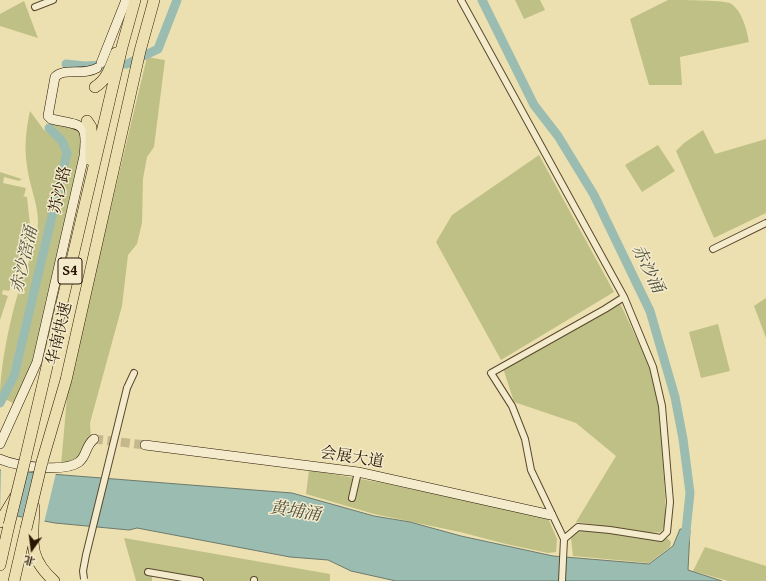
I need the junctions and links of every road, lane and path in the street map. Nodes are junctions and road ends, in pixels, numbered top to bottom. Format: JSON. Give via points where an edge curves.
{"nodes":[{"id":1,"x":53,"y":0,"type":"edge"},
{"id":2,"x":126,"y":0,"type":"edge"},
{"id":3,"x":135,"y":0,"type":"edge"},
{"id":4,"x":154,"y":0,"type":"edge"},
{"id":5,"x":461,"y":0,"type":"edge"},
{"id":6,"x":35,"y":7,"type":"dead end"},
{"id":7,"x":120,"y":47,"type":"junction"},
{"id":8,"x":98,"y":85,"type":"dead end"},
{"id":9,"x":87,"y":121,"type":"dead end"},
{"id":10,"x":88,"y":196,"type":"junction"},
{"id":11,"x":766,"y":223,"type":"edge"},
{"id":12,"x":712,"y":249,"type":"dead end"},
{"id":13,"x":624,"y":297,"type":"junction"},
{"id":14,"x":134,"y":373,"type":"dead end"},
{"id":15,"x":0,"y":420,"type":"edge"},
{"id":16,"x":9,"y":424,"type":"junction"},
{"id":17,"x":94,"y":439,"type":"dead end"},
{"id":18,"x":0,"y":444,"type":"edge"},
{"id":19,"x":145,"y":445,"type":"tunnel mouth"},
{"id":20,"x":0,"y":459,"type":"edge"},
{"id":21,"x":358,"y":472,"type":"junction"},
{"id":22,"x":352,"y":498,"type":"dead end"},
{"id":23,"x":551,"y":515,"type":"junction"},
{"id":24,"x":5,"y":524,"type":"edge"},
{"id":25,"x":30,"y":530,"type":"junction"},
{"id":26,"x":564,"y":539,"type":"junction"},
{"id":27,"x":0,"y":565,"type":"edge"},
{"id":28,"x":148,"y":572,"type":"dead end"},
{"id":29,"x":85,"y":580,"type":"edge"},
{"id":30,"x":14,"y":581,"type":"edge"},
{"id":31,"x":54,"y":581,"type":"edge"},
{"id":32,"x":200,"y":581,"type":"edge"},
{"id":33,"x":562,"y":581,"type":"edge"}],
"edges":[{"from":1,"to":6,"type":"street"},
{"from":2,"to":16,"type":"street","name":"苏沙路","via":[[99,65],[82,73],[64,72],[55,78],[48,116],[51,119],[78,125],[84,131],[84,156],[37,362]]},
{"from":3,"to":7,"type":"highway","name":"华南快速","number":"S4"},
{"from":4,"to":25,"type":"highway","name":"华南快速","number":"S4","bridge":true,"via":[[140,51],[66,380],[34,496]]},
{"from":5,"to":13,"type":"street"},
{"from":7,"to":8,"type":"highway"},
{"from":7,"to":10,"type":"highway","name":"华南快速","number":"S4"},
{"from":9,"to":10,"type":"highway","via":[[91,127],[92,146]]},
{"from":10,"to":24,"type":"highway","name":"华南快速","number":"S4","bridge":true,"via":[[17,493]]},
{"from":11,"to":12,"type":"street"},
{"from":13,"to":23,"type":"street","via":[[490,372],[512,406],[525,439],[530,470]]},
{"from":13,"to":26,"type":"street","via":[[653,367],[662,406],[670,502],[667,532],[661,538],[578,527]]},
{"from":14,"to":29,"type":"street","bridge":true,"via":[[127,388],[86,556],[83,571]]},
{"from":15,"to":16,"type":"street"},
{"from":16,"to":18,"type":"street","name":"苏沙路"},
{"from":17,"to":20,"type":"street","via":[[88,444],[83,458],[63,468],[34,466]]},
{"from":19,"to":21,"type":"street","name":"会展大道"},
{"from":21,"to":22,"type":"street"},
{"from":21,"to":23,"type":"street","name":"会展大道"},
{"from":23,"to":26,"type":"street"},
{"from":24,"to":27,"type":"highway","name":"华南快速","number":"S4"},
{"from":25,"to":30,"type":"highway","name":"华南快速","number":"S4"},
{"from":25,"to":31,"type":"highway","via":[[37,561]]},
{"from":26,"to":33,"type":"street"},
{"from":28,"to":32,"type":"street"}]}
